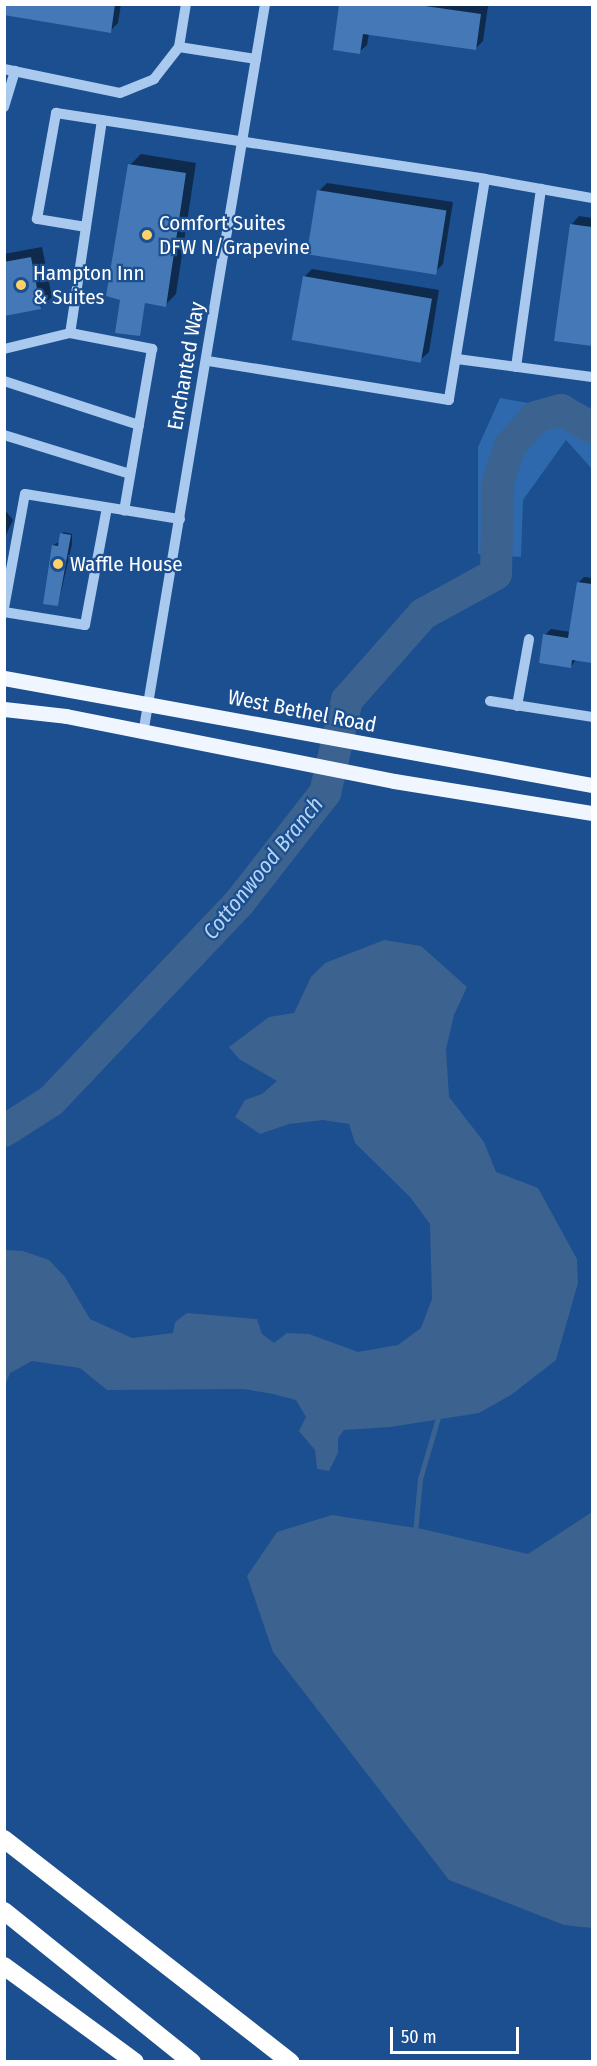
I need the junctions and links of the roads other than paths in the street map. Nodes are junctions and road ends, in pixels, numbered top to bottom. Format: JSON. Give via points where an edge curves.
{"nodes":[{"id":1,"x":186,"y":4,"type":"edge"},
{"id":2,"x":265,"y":4,"type":"edge"},
{"id":3,"x":179,"y":47,"type":"junction"},
{"id":4,"x":256,"y":59,"type":"junction"},
{"id":5,"x":10,"y":70,"type":"edge"},
{"id":6,"x":4,"y":107,"type":"edge"},
{"id":7,"x":102,"y":120,"type":"junction"},
{"id":8,"x":244,"y":141,"type":"junction"},
{"id":9,"x":485,"y":179,"type":"junction"},
{"id":10,"x":541,"y":189,"type":"junction"},
{"id":11,"x":592,"y":198,"type":"edge"},
{"id":12,"x":86,"y":227,"type":"junction"},
{"id":13,"x":70,"y":333,"type":"junction"},
{"id":14,"x":4,"y":349,"type":"edge"},
{"id":15,"x":457,"y":359,"type":"junction"},
{"id":16,"x":207,"y":361,"type":"junction"},
{"id":17,"x":516,"y":367,"type":"junction"},
{"id":18,"x":592,"y":377,"type":"edge"},
{"id":19,"x":4,"y":381,"type":"edge"},
{"id":20,"x":139,"y":425,"type":"junction"},
{"id":21,"x":4,"y":435,"type":"edge"},
{"id":22,"x":130,"y":474,"type":"junction"},
{"id":23,"x":107,"y":508,"type":"junction"},
{"id":24,"x":124,"y":511,"type":"junction"},
{"id":25,"x":180,"y":519,"type":"junction"},
{"id":26,"x":4,"y":610,"type":"edge"},
{"id":27,"x":530,"y":639,"type":"dead end"},
{"id":28,"x":4,"y":678,"type":"edge"},
{"id":29,"x":490,"y":701,"type":"dead end"},
{"id":30,"x":148,"y":704,"type":"junction"},
{"id":31,"x":517,"y":706,"type":"junction"},
{"id":32,"x":4,"y":709,"type":"edge"},
{"id":33,"x":592,"y":717,"type":"edge"},
{"id":34,"x":143,"y":734,"type":"junction"},
{"id":35,"x":592,"y":785,"type":"edge"},
{"id":36,"x":592,"y":813,"type":"edge"},
{"id":37,"x":4,"y":1839,"type":"edge"},
{"id":38,"x":4,"y":1911,"type":"edge"},
{"id":39,"x":4,"y":1966,"type":"edge"},
{"id":40,"x":135,"y":2061,"type":"edge"},
{"id":41,"x":192,"y":2061,"type":"edge"},
{"id":42,"x":290,"y":2061,"type":"edge"}],
"edges":[{"from":1,"to":3,"type":"street"},
{"from":2,"to":4,"type":"street","name":"Enchanted Way"},
{"from":3,"to":4,"type":"street"},
{"from":3,"to":5,"type":"street","via":[[154,80],[120,93]]},
{"from":4,"to":8,"type":"street","name":"Enchanted Way"},
{"from":5,"to":6,"type":"street"},
{"from":7,"to":8,"type":"street"},
{"from":7,"to":12,"type":"street"},
{"from":7,"to":12,"type":"street","via":[[56,113],[37,219]]},
{"from":8,"to":9,"type":"street"},
{"from":8,"to":16,"type":"street","name":"Enchanted Way"},
{"from":9,"to":10,"type":"street"},
{"from":9,"to":15,"type":"street"},
{"from":10,"to":11,"type":"street"},
{"from":10,"to":17,"type":"street"},
{"from":12,"to":13,"type":"street"},
{"from":13,"to":14,"type":"street"},
{"from":13,"to":20,"type":"street","via":[[152,349]]},
{"from":15,"to":16,"type":"street","via":[[449,400]]},
{"from":15,"to":17,"type":"street"},
{"from":16,"to":25,"type":"street","name":"Enchanted Way"},
{"from":17,"to":18,"type":"street"},
{"from":19,"to":20,"type":"street"},
{"from":20,"to":22,"type":"street"},
{"from":21,"to":22,"type":"street"},
{"from":22,"to":24,"type":"street"},
{"from":23,"to":24,"type":"street"},
{"from":23,"to":26,"type":"street","via":[[25,494]]},
{"from":23,"to":26,"type":"street","via":[[85,625]]},
{"from":24,"to":25,"type":"street"},
{"from":25,"to":30,"type":"street","name":"Enchanted Way"},
{"from":27,"to":31,"type":"street"},
{"from":28,"to":30,"type":"main road","name":"West Bethel Road"},
{"from":29,"to":31,"type":"street"},
{"from":30,"to":34,"type":"street","name":"Enchanted Way"},
{"from":30,"to":35,"type":"main road","name":"West Bethel Road"},
{"from":31,"to":33,"type":"street"},
{"from":32,"to":34,"type":"main road","via":[[66,716]]},
{"from":34,"to":36,"type":"main road"},
{"from":37,"to":42,"type":"highway"},
{"from":38,"to":41,"type":"highway"},
{"from":39,"to":40,"type":"highway"}]}
